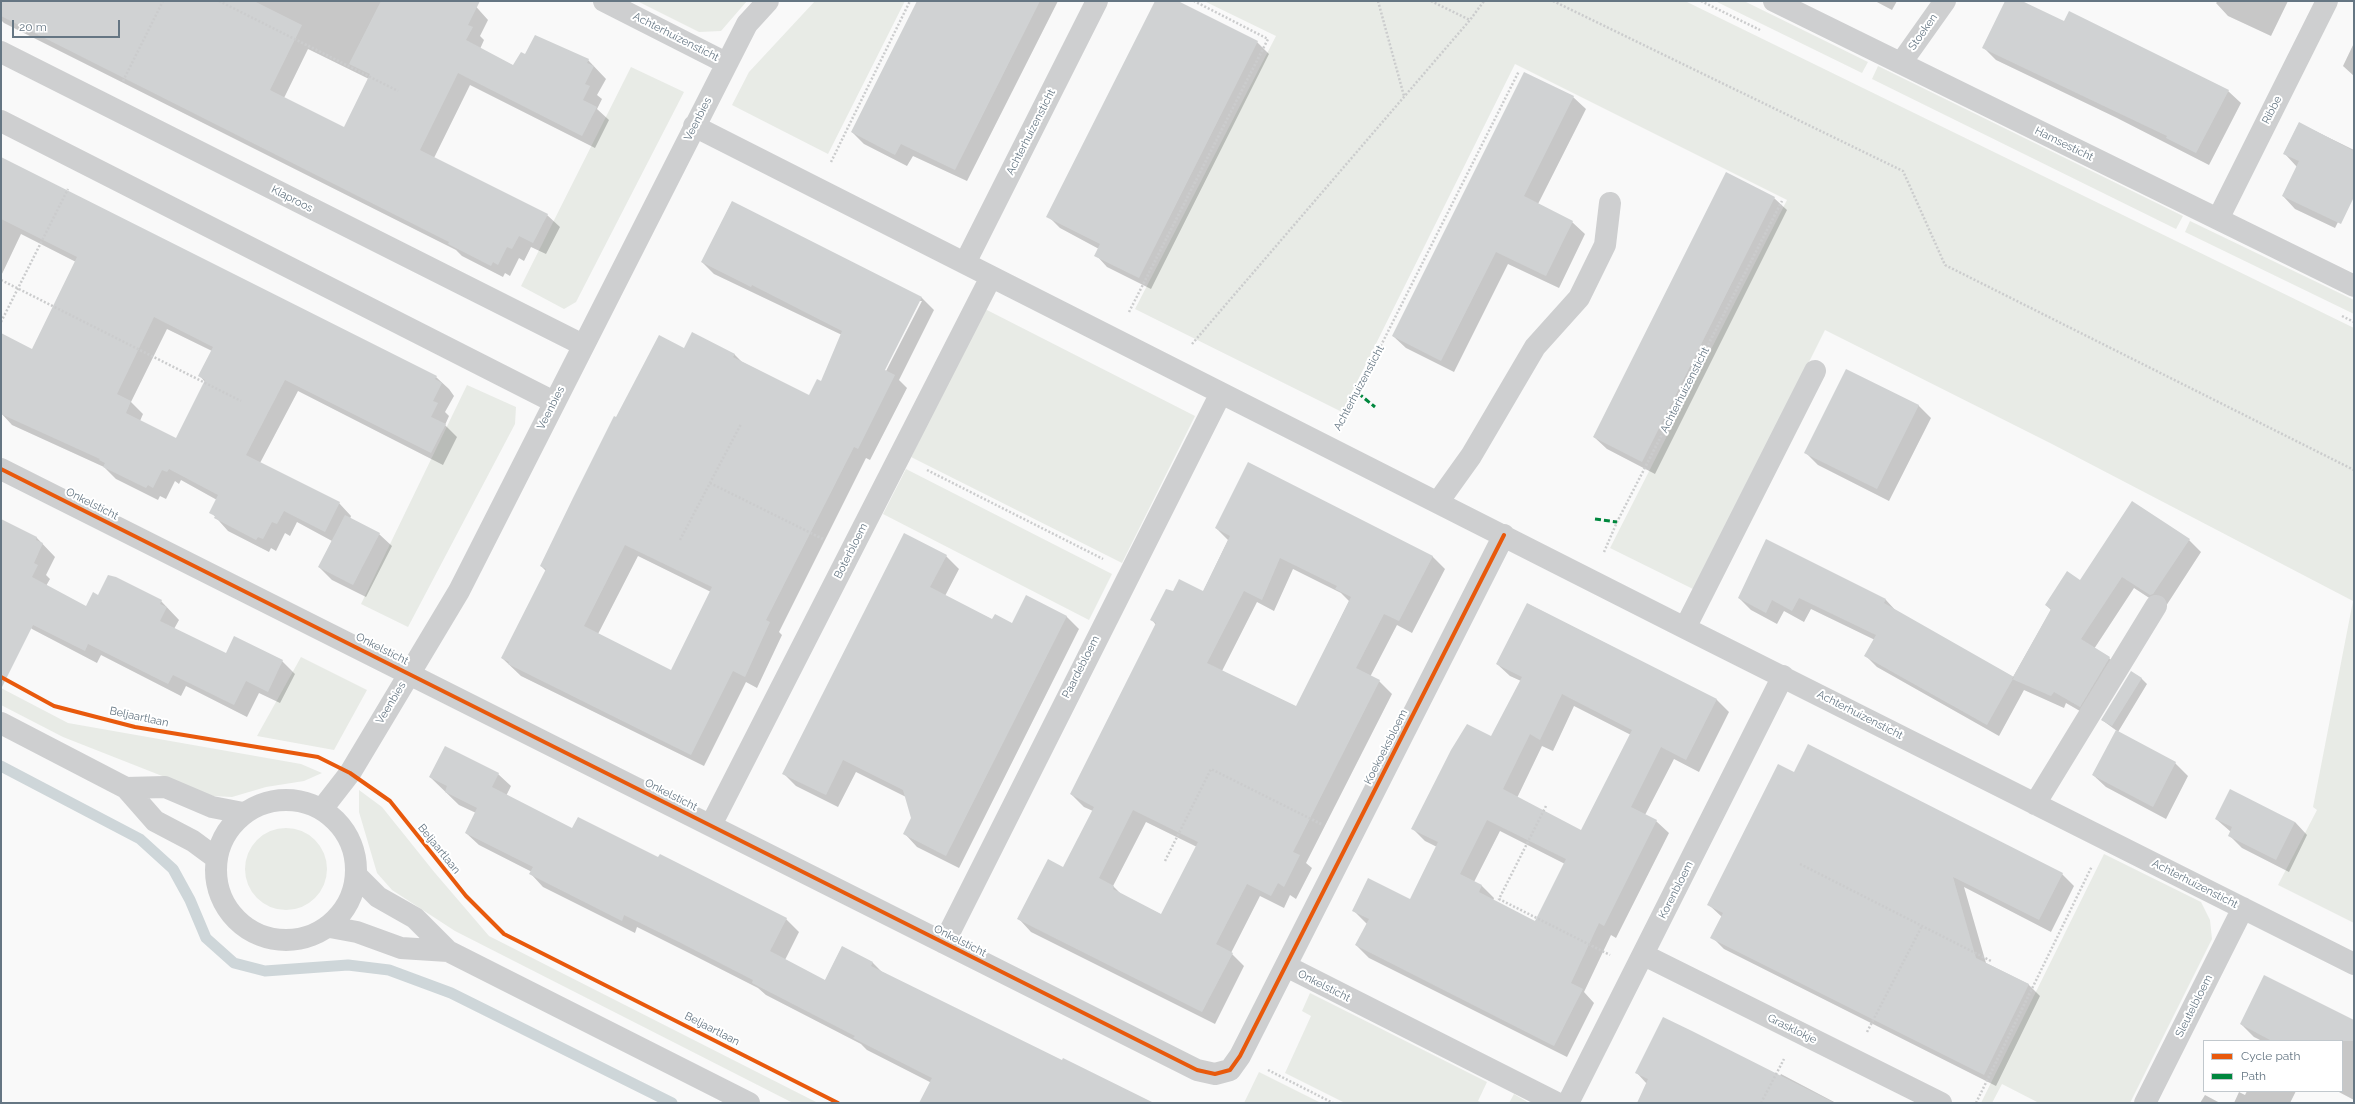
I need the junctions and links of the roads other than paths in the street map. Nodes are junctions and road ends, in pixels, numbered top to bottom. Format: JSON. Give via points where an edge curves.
{"nodes":[{"id":1,"x":604,"y":1,"type":"edge"},
{"id":2,"x":768,"y":1,"type":"edge"},
{"id":3,"x":1097,"y":1,"type":"edge"},
{"id":4,"x":1774,"y":1,"type":"edge"},
{"id":5,"x":1945,"y":1,"type":"edge"},
{"id":6,"x":2327,"y":1,"type":"edge"},
{"id":7,"x":1,"y":52,"type":"edge"},
{"id":8,"x":726,"y":63,"type":"junction"},
{"id":9,"x":1902,"y":63,"type":"junction"},
{"id":10,"x":1,"y":121,"type":"edge"},
{"id":11,"x":694,"y":126,"type":"junction"},
{"id":12,"x":1610,"y":203,"type":"dead end"},
{"id":13,"x":2218,"y":219,"type":"junction"},
{"id":14,"x":965,"y":263,"type":"junction"},
{"id":15,"x":991,"y":277,"type":"junction"},
{"id":16,"x":2354,"y":286,"type":"edge"},
{"id":17,"x":583,"y":345,"type":"junction"},
{"id":18,"x":1815,"y":371,"type":"dead end"},
{"id":19,"x":1221,"y":393,"type":"junction"},
{"id":20,"x":554,"y":402,"type":"junction"},
{"id":21,"x":1,"y":469,"type":"edge"},
{"id":22,"x":1438,"y":502,"type":"junction"},
{"id":23,"x":1504,"y":535,"type":"junction"},
{"id":24,"x":2156,"y":606,"type":"dead end"},
{"id":25,"x":1685,"y":628,"type":"junction"},
{"id":26,"x":409,"y":673,"type":"junction"},
{"id":27,"x":1783,"y":676,"type":"junction"},
{"id":28,"x":1,"y":723,"type":"edge"},
{"id":29,"x":126,"y":788,"type":"junction"},
{"id":30,"x":2035,"y":804,"type":"junction"},
{"id":31,"x":322,"y":809,"type":"junction"},
{"id":32,"x":243,"y":813,"type":"junction"},
{"id":33,"x":711,"y":825,"type":"junction"},
{"id":34,"x":216,"y":858,"type":"junction"},
{"id":35,"x":357,"y":876,"type":"junction"},
{"id":36,"x":2243,"y":908,"type":"junction"},
{"id":37,"x":330,"y":927,"type":"junction"},
{"id":38,"x":944,"y":943,"type":"junction"},
{"id":39,"x":448,"y":951,"type":"junction"},
{"id":40,"x":1641,"y":962,"type":"junction"},
{"id":41,"x":2354,"y":964,"type":"edge"},
{"id":42,"x":1286,"y":966,"type":"junction"},
{"id":43,"x":749,"y":1103,"type":"edge"},
{"id":44,"x":1557,"y":1103,"type":"edge"},
{"id":45,"x":1568,"y":1103,"type":"edge"},
{"id":46,"x":1941,"y":1103,"type":"edge"},
{"id":47,"x":2145,"y":1103,"type":"edge"}],
"edges":[{"from":1,"to":8,"type":"street","name":"Achterhuizensticht"},
{"from":2,"to":8,"type":"street","name":"Veenbies","via":[[747,24]]},
{"from":3,"to":14,"type":"street","name":"Achterhuizensticht"},
{"from":4,"to":9,"type":"street","name":"Hamsesticht"},
{"from":5,"to":9,"type":"street","name":"Stoeken"},
{"from":6,"to":13,"type":"street","name":"Ribbe"},
{"from":7,"to":17,"type":"street","name":"Klaproos"},
{"from":8,"to":11,"type":"street","name":"Veenbies"},
{"from":9,"to":13,"type":"street","name":"Hamsesticht"},
{"from":10,"to":20,"type":"street"},
{"from":11,"to":14,"type":"street","name":"Achterhuizensticht"},
{"from":11,"to":17,"type":"street","name":"Veenbies"},
{"from":12,"to":22,"type":"street","via":[[1605,245],[1580,298],[1535,347],[1471,456]]},
{"from":13,"to":16,"type":"street","name":"Hamsesticht"},
{"from":14,"to":15,"type":"street","name":"Achterhuizensticht"},
{"from":15,"to":19,"type":"street","name":"Achterhuizensticht"},
{"from":15,"to":33,"type":"street","name":"Boterbloem"},
{"from":17,"to":20,"type":"street","name":"Veenbies"},
{"from":18,"to":25,"type":"street"},
{"from":19,"to":22,"type":"street","name":"Achterhuizensticht"},
{"from":19,"to":38,"type":"street","name":"Paardebloem"},
{"from":20,"to":26,"type":"street","name":"Veenbies","via":[[459,591]]},
{"from":21,"to":26,"type":"street","name":"Onkelsticht"},
{"from":22,"to":23,"type":"street","name":"Achterhuizensticht"},
{"from":23,"to":25,"type":"street","name":"Achterhuizensticht"},
{"from":23,"to":42,"type":"street","name":"Koekoeksbloem"},
{"from":24,"to":30,"type":"street"},
{"from":25,"to":27,"type":"street","name":"Achterhuizensticht"},
{"from":26,"to":31,"type":"street","name":"Veenbies","via":[[350,773]]},
{"from":26,"to":33,"type":"street","name":"Onkelsticht"},
{"from":27,"to":30,"type":"street","name":"Achterhuizensticht"},
{"from":27,"to":40,"type":"street","name":"Korenbloem"},
{"from":28,"to":29,"type":"street"},
{"from":29,"to":32,"type":"street","via":[[165,787],[212,807]]},
{"from":29,"to":34,"type":"street","via":[[154,821],[193,841]]},
{"from":30,"to":36,"type":"street","name":"Achterhuizensticht"},
{"from":31,"to":32,"type":"street","via":[[296,800],[268,801]]},
{"from":31,"to":35,"type":"street","via":[[349,837]]},
{"from":32,"to":34,"type":"street","via":[[226,831]]},
{"from":33,"to":38,"type":"street","name":"Onkelsticht"},
{"from":34,"to":37,"type":"street","via":[[218,892],[235,921],[258,935],[264,938],[298,941]]},
{"from":35,"to":37,"type":"street","via":[[352,898],[343,914]]},
{"from":35,"to":39,"type":"street","via":[[378,897],[415,918]]},
{"from":36,"to":41,"type":"street","name":"Achterhuizensticht"},
{"from":36,"to":47,"type":"street","name":"Sleutelbloem"},
{"from":37,"to":39,"type":"street","via":[[357,932],[401,948]]},
{"from":38,"to":42,"type":"street","name":"Onkelsticht","via":[[1197,1070],[1215,1074],[1230,1070],[1240,1056]]},
{"from":39,"to":43,"type":"street"},
{"from":40,"to":45,"type":"street","name":"Korenbloem"},
{"from":40,"to":46,"type":"street","name":"Grasklokje","via":[[1798,1032]]},
{"from":42,"to":44,"type":"street","name":"Onkelsticht"}]}
